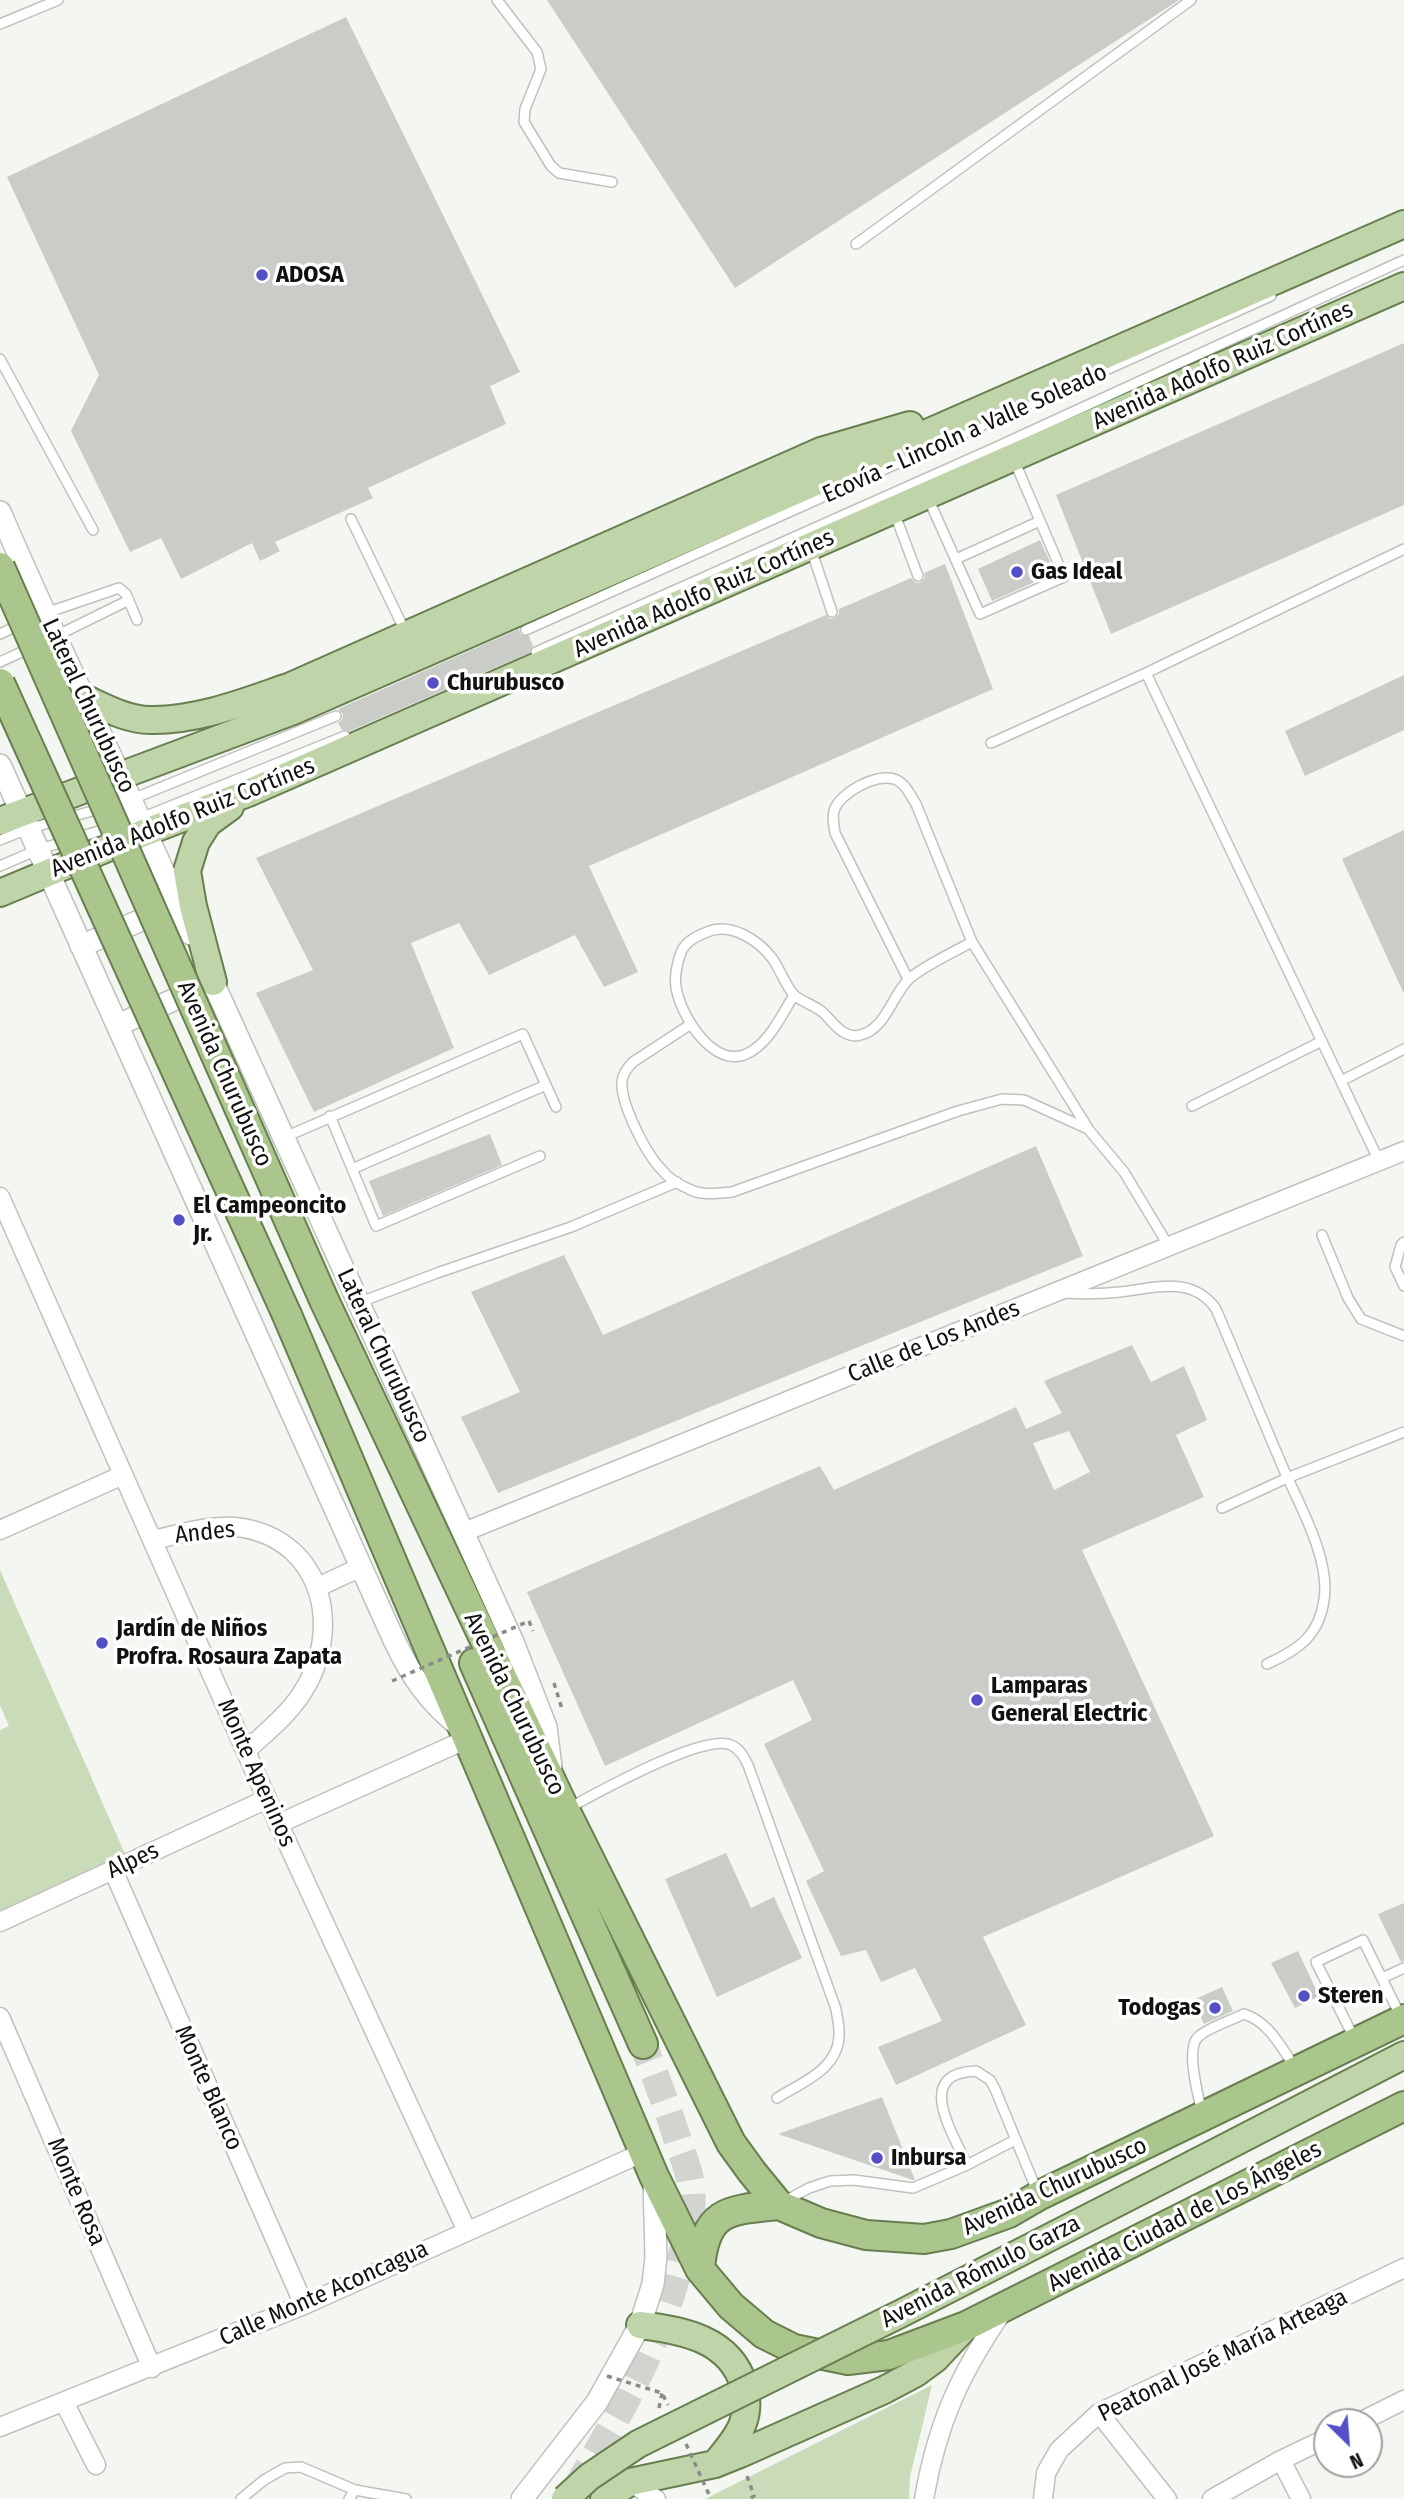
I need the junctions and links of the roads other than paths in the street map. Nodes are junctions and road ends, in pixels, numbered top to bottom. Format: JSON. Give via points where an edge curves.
{"nodes":[{"id":1,"x":58,"y":0,"type":"edge"},
{"id":2,"x":497,"y":0,"type":"edge"},
{"id":3,"x":1191,"y":0,"type":"edge"},
{"id":4,"x":39,"y":4,"type":"edge"},
{"id":5,"x":0,"y":24,"type":"edge"},
{"id":6,"x":612,"y":181,"type":"dead end"},
{"id":7,"x":1404,"y":223,"type":"edge"},
{"id":8,"x":856,"y":244,"type":"dead end"},
{"id":9,"x":1404,"y":260,"type":"edge"},
{"id":10,"x":1404,"y":286,"type":"edge"},
{"id":11,"x":1277,"y":294,"type":"dead end"},
{"id":12,"x":0,"y":359,"type":"edge"},
{"id":13,"x":1016,"y":393,"type":"junction"},
{"id":14,"x":1013,"y":459,"type":"junction"},
{"id":15,"x":928,"y":496,"type":"junction"},
{"id":16,"x":894,"y":511,"type":"junction"},
{"id":17,"x":0,"y":512,"type":"edge"},
{"id":18,"x":351,"y":519,"type":"dead end"},
{"id":19,"x":1040,"y":521,"type":"junction"},
{"id":20,"x":93,"y":530,"type":"dead end"},
{"id":21,"x":810,"y":547,"type":"junction"},
{"id":22,"x":1404,"y":549,"type":"edge"},
{"id":23,"x":956,"y":559,"type":"junction"},
{"id":24,"x":0,"y":566,"type":"edge"},
{"id":25,"x":918,"y":576,"type":"dead end"},
{"id":26,"x":129,"y":600,"type":"junction"},
{"id":27,"x":832,"y":612,"type":"dead end"},
{"id":28,"x":44,"y":614,"type":"junction"},
{"id":29,"x":137,"y":621,"type":"dead end"},
{"id":30,"x":526,"y":630,"type":"dead end"},
{"id":31,"x":0,"y":634,"type":"edge"},
{"id":32,"x":407,"y":635,"type":"junction"},
{"id":33,"x":54,"y":637,"type":"junction"},
{"id":34,"x":536,"y":652,"type":"dead end"},
{"id":35,"x":0,"y":662,"type":"edge"},
{"id":36,"x":1146,"y":673,"type":"junction"},
{"id":37,"x":0,"y":683,"type":"edge"},
{"id":38,"x":84,"y":698,"type":"junction"},
{"id":39,"x":336,"y":716,"type":"dead end"},
{"id":40,"x":345,"y":736,"type":"dead end"},
{"id":41,"x":992,"y":743,"type":"dead end"},
{"id":42,"x":0,"y":765,"type":"edge"},
{"id":43,"x":120,"y":775,"type":"junction"},
{"id":44,"x":248,"y":793,"type":"junction"},
{"id":45,"x":140,"y":817,"type":"junction"},
{"id":46,"x":16,"y":821,"type":"edge"},
{"id":47,"x":0,"y":840,"type":"edge"},
{"id":48,"x":42,"y":862,"type":"junction"},
{"id":49,"x":0,"y":866,"type":"edge"},
{"id":50,"x":0,"y":893,"type":"edge"},
{"id":51,"x":178,"y":904,"type":"junction"},
{"id":52,"x":972,"y":942,"type":"junction"},
{"id":53,"x":81,"y":946,"type":"junction"},
{"id":54,"x":908,"y":979,"type":"junction"},
{"id":55,"x":212,"y":982,"type":"junction"},
{"id":56,"x":794,"y":995,"type":"junction"},
{"id":57,"x":691,"y":1024,"type":"junction"},
{"id":58,"x":118,"y":1025,"type":"junction"},
{"id":59,"x":1322,"y":1041,"type":"junction"},
{"id":60,"x":1404,"y":1049,"type":"edge"},
{"id":61,"x":1341,"y":1081,"type":"junction"},
{"id":62,"x":546,"y":1085,"type":"junction"},
{"id":63,"x":1192,"y":1106,"type":"dead end"},
{"id":64,"x":556,"y":1107,"type":"dead end"},
{"id":65,"x":330,"y":1116,"type":"junction"},
{"id":66,"x":1089,"y":1130,"type":"junction"},
{"id":67,"x":284,"y":1138,"type":"junction"},
{"id":68,"x":1404,"y":1151,"type":"edge"},
{"id":69,"x":540,"y":1156,"type":"dead end"},
{"id":70,"x":1379,"y":1161,"type":"junction"},
{"id":71,"x":352,"y":1169,"type":"junction"},
{"id":72,"x":677,"y":1182,"type":"junction"},
{"id":73,"x":0,"y":1196,"type":"edge"},
{"id":74,"x":1322,"y":1235,"type":"dead end"},
{"id":75,"x":1404,"y":1242,"type":"edge"},
{"id":76,"x":1168,"y":1245,"type":"junction"},
{"id":77,"x":1404,"y":1286,"type":"edge"},
{"id":78,"x":1057,"y":1292,"type":"junction"},
{"id":79,"x":359,"y":1303,"type":"junction"},
{"id":80,"x":1404,"y":1336,"type":"edge"},
{"id":81,"x":1404,"y":1432,"type":"edge"},
{"id":82,"x":123,"y":1475,"type":"junction"},
{"id":83,"x":1287,"y":1478,"type":"junction"},
{"id":84,"x":1223,"y":1508,"type":"dead end"},
{"id":85,"x":0,"y":1530,"type":"edge"},
{"id":86,"x":464,"y":1532,"type":"junction"},
{"id":87,"x":153,"y":1540,"type":"junction"},
{"id":88,"x":361,"y":1567,"type":"junction"},
{"id":89,"x":452,"y":1573,"type":"junction"},
{"id":90,"x":318,"y":1587,"type":"junction"},
{"id":91,"x":1267,"y":1664,"type":"dead end"},
{"id":92,"x":464,"y":1733,"type":"junction"},
{"id":93,"x":246,"y":1751,"type":"junction"},
{"id":94,"x":560,"y":1799,"type":"junction"},
{"id":95,"x":267,"y":1800,"type":"junction"},
{"id":96,"x":278,"y":1825,"type":"junction"},
{"id":97,"x":113,"y":1870,"type":"junction"},
{"id":98,"x":0,"y":1922,"type":"edge"},
{"id":99,"x":1404,"y":1968,"type":"edge"},
{"id":100,"x":1382,"y":1978,"type":"junction"},
{"id":101,"x":0,"y":2017,"type":"edge"},
{"id":102,"x":1403,"y":2020,"type":"edge"},
{"id":103,"x":1356,"y":2043,"type":"junction"},
{"id":104,"x":643,"y":2045,"type":"tunnel mouth"},
{"id":105,"x":1404,"y":2055,"type":"edge"},
{"id":106,"x":1298,"y":2071,"type":"junction"},
{"id":107,"x":777,"y":2098,"type":"dead end"},
{"id":108,"x":1404,"y":2106,"type":"edge"},
{"id":109,"x":1202,"y":2117,"type":"junction"},
{"id":110,"x":1015,"y":2140,"type":"junction"},
{"id":111,"x":649,"y":2164,"type":"junction"},
{"id":112,"x":967,"y":2165,"type":"junction"},
{"id":113,"x":1040,"y":2196,"type":"junction"},
{"id":114,"x":779,"y":2205,"type":"junction"},
{"id":115,"x":467,"y":2231,"type":"junction"},
{"id":116,"x":1404,"y":2268,"type":"edge"},
{"id":117,"x":700,"y":2269,"type":"junction"},
{"id":118,"x":304,"y":2305,"type":"junction"},
{"id":119,"x":1007,"y":2305,"type":"junction"},
{"id":120,"x":640,"y":2325,"type":"junction"},
{"id":121,"x":966,"y":2326,"type":"junction"},
{"id":122,"x":152,"y":2368,"type":"junction"},
{"id":123,"x":1404,"y":2400,"type":"edge"},
{"id":124,"x":64,"y":2402,"type":"junction"},
{"id":125,"x":1383,"y":2410,"type":"edge"},
{"id":126,"x":1099,"y":2413,"type":"junction"},
{"id":127,"x":2,"y":2423,"type":"edge"},
{"id":128,"x":1313,"y":2445,"type":"edge"},
{"id":129,"x":1281,"y":2460,"type":"junction"},
{"id":130,"x":715,"y":2464,"type":"junction"},
{"id":131,"x":96,"y":2465,"type":"dead end"},
{"id":132,"x":630,"y":2483,"type":"junction"},
{"id":133,"x":355,"y":2490,"type":"junction"},
{"id":134,"x":241,"y":2499,"type":"edge"},
{"id":135,"x":349,"y":2499,"type":"edge"},
{"id":136,"x":405,"y":2499,"type":"edge"},
{"id":137,"x":522,"y":2499,"type":"edge"},
{"id":138,"x":565,"y":2499,"type":"edge"},
{"id":139,"x":604,"y":2499,"type":"edge"},
{"id":140,"x":656,"y":2499,"type":"edge"},
{"id":141,"x":924,"y":2499,"type":"edge"},
{"id":142,"x":1044,"y":2499,"type":"edge"},
{"id":143,"x":1167,"y":2499,"type":"edge"},
{"id":144,"x":1212,"y":2499,"type":"edge"},
{"id":145,"x":1301,"y":2499,"type":"edge"}],
"edges":[{"from":1,"to":4,"type":"lane"},
{"from":2,"to":6,"type":"lane","via":[[537,52],[541,69],[524,122],[551,166],[559,173]]},
{"from":3,"to":8,"type":"lane"},
{"from":4,"to":5,"type":"lane"},
{"from":7,"to":13,"type":"main road"},
{"from":9,"to":34,"type":"lane"},
{"from":10,"to":14,"type":"main road","name":"Avenida Adolfo Ruiz Cortínes"},
{"from":11,"to":30,"type":"lane","name":"Ecovía - Lincoln a Valle Soleado"},
{"from":12,"to":20,"type":"lane"},
{"from":13,"to":32,"type":"main road","via":[[821,451]]},
{"from":13,"to":43,"type":"main road","via":[[293,711]]},
{"from":14,"to":15,"type":"main road","name":"Avenida Adolfo Ruiz Cortínes"},
{"from":14,"to":19,"type":"lane"},
{"from":15,"to":16,"type":"main road","name":"Avenida Adolfo Ruiz Cortínes"},
{"from":15,"to":23,"type":"lane"},
{"from":16,"to":21,"type":"main road","name":"Avenida Adolfo Ruiz Cortínes"},
{"from":16,"to":25,"type":"lane"},
{"from":17,"to":28,"type":"street","name":"Lateral Churubusco"},
{"from":18,"to":32,"type":"lane"},
{"from":19,"to":23,"type":"lane"},
{"from":19,"to":23,"type":"lane","via":[[1064,577],[980,614]]},
{"from":21,"to":27,"type":"lane"},
{"from":21,"to":44,"type":"main road","name":"Avenida Adolfo Ruiz Cortínes"},
{"from":22,"to":36,"type":"lane"},
{"from":24,"to":89,"type":"highway","name":"Avenida Churubusco","bridge":true,"via":[[324,1300]]},
{"from":26,"to":28,"type":"lane","via":[[123,590],[112,589]]},
{"from":26,"to":29,"type":"lane"},
{"from":26,"to":33,"type":"lane"},
{"from":28,"to":31,"type":"lane"},
{"from":28,"to":33,"type":"street","name":"Lateral Churubusco"},
{"from":32,"to":38,"type":"main road","via":[[291,685],[193,716],[149,720]]},
{"from":33,"to":35,"type":"lane"},
{"from":33,"to":38,"type":"street","name":"Lateral Churubusco"},
{"from":36,"to":41,"type":"lane"},
{"from":36,"to":59,"type":"lane"},
{"from":37,"to":92,"type":"highway","name":"Avenida Churubusco","bridge":true,"via":[[287,1315]]},
{"from":38,"to":43,"type":"street","name":"Lateral Churubusco"},
{"from":39,"to":45,"type":"lane"},
{"from":40,"to":45,"type":"lane"},
{"from":42,"to":46,"type":"street"},
{"from":43,"to":45,"type":"street","name":"Lateral Churubusco"},
{"from":43,"to":46,"type":"main road"},
{"from":44,"to":45,"type":"main road","name":"Avenida Adolfo Ruiz Cortínes"},
{"from":44,"to":55,"type":"main road","via":[[208,823],[195,842],[187,871]]},
{"from":45,"to":46,"type":"lane"},
{"from":45,"to":48,"type":"main road","name":"Avenida Adolfo Ruiz Cortínes"},
{"from":45,"to":51,"type":"street","name":"Lateral Churubusco"},
{"from":46,"to":47,"type":"lane"},
{"from":46,"to":48,"type":"street"},
{"from":48,"to":49,"type":"lane"},
{"from":48,"to":50,"type":"main road","name":"Avenida Adolfo Ruiz Cortínes"},
{"from":48,"to":53,"type":"street"},
{"from":51,"to":53,"type":"street"},
{"from":51,"to":55,"type":"street","name":"Lateral Churubusco"},
{"from":52,"to":54,"type":"lane"},
{"from":52,"to":54,"type":"lane","via":[[905,787],[896,779],[885,778],[861,785],[835,808],[835,833]]},
{"from":52,"to":66,"type":"lane"},
{"from":53,"to":58,"type":"street"},
{"from":54,"to":56,"type":"lane","via":[[882,1018],[860,1035],[847,1034]]},
{"from":55,"to":58,"type":"street"},
{"from":55,"to":67,"type":"street","name":"Lateral Churubusco"},
{"from":56,"to":57,"type":"lane","via":[[770,1033],[741,1056],[720,1055]]},
{"from":56,"to":57,"type":"lane","via":[[761,946],[726,928],[711,930],[691,938],[682,950],[676,973],[676,987]]},
{"from":57,"to":72,"type":"lane","via":[[633,1062],[622,1080],[632,1119],[648,1149],[661,1170]]},
{"from":58,"to":88,"type":"street"},
{"from":59,"to":61,"type":"lane"},
{"from":59,"to":63,"type":"lane"},
{"from":60,"to":61,"type":"lane"},
{"from":61,"to":70,"type":"lane"},
{"from":62,"to":64,"type":"lane"},
{"from":62,"to":65,"type":"lane","via":[[523,1034]]},
{"from":62,"to":71,"type":"lane"},
{"from":65,"to":67,"type":"lane"},
{"from":65,"to":71,"type":"lane"},
{"from":66,"to":72,"type":"lane","via":[[1024,1100],[1002,1099],[732,1192],[691,1191]]},
{"from":66,"to":76,"type":"lane","via":[[1124,1172]]},
{"from":67,"to":79,"type":"street","name":"Lateral Churubusco"},
{"from":68,"to":70,"type":"street","name":"Calle de Los Andes"},
{"from":69,"to":71,"type":"lane","via":[[376,1226]]},
{"from":70,"to":76,"type":"street","name":"Calle de Los Andes"},
{"from":72,"to":79,"type":"lane","via":[[572,1227]]},
{"from":73,"to":82,"type":"street","name":"Monte Apeninos"},
{"from":74,"to":80,"type":"lane","via":[[1348,1298],[1362,1319]]},
{"from":75,"to":77,"type":"lane","via":[[1395,1267]]},
{"from":76,"to":78,"type":"street","name":"Calle de Los Andes"},
{"from":78,"to":83,"type":"lane","via":[[1104,1294],[1166,1285],[1185,1286],[1209,1300]]},
{"from":78,"to":86,"type":"street","name":"Calle de Los Andes"},
{"from":79,"to":86,"type":"street","name":"Lateral Churubusco"},
{"from":81,"to":83,"type":"lane"},
{"from":82,"to":85,"type":"street"},
{"from":82,"to":87,"type":"street","name":"Monte Apeninos"},
{"from":83,"to":84,"type":"lane"},
{"from":83,"to":91,"type":"lane","via":[[1318,1552],[1324,1600],[1315,1629],[1305,1642]]},
{"from":86,"to":94,"type":"street","name":"Lateral Churubusco","via":[[546,1727]]},
{"from":87,"to":90,"type":"street","name":"Andes","via":[[199,1529],[242,1528],[288,1547]]},
{"from":87,"to":93,"type":"street","name":"Monte Apeninos"},
{"from":88,"to":90,"type":"street"},
{"from":88,"to":92,"type":"street","via":[[415,1682]]},
{"from":89,"to":94,"type":"highway","name":"Avenida Churubusco"},
{"from":89,"to":104,"type":"highway","via":[[454,1616],[462,1637]]},
{"from":90,"to":93,"type":"street","name":"Andes","via":[[324,1625],[316,1666],[280,1720]]},
{"from":92,"to":96,"type":"street"},
{"from":92,"to":111,"type":"highway","name":"Avenida Churubusco"},
{"from":93,"to":95,"type":"street","name":"Monte Apeninos"},
{"from":94,"to":107,"type":"lane","via":[[600,1791],[695,1747],[717,1742],[740,1751],[836,2008],[839,2038],[834,2056],[821,2071]]},
{"from":94,"to":114,"type":"highway","name":"Avenida Churubusco","via":[[731,2143]]},
{"from":95,"to":96,"type":"street","name":"Monte Apeninos"},
{"from":95,"to":97,"type":"street","name":"Alpes"},
{"from":96,"to":115,"type":"street","name":"Monte Apeninos"},
{"from":97,"to":98,"type":"street","name":"Alpes"},
{"from":97,"to":118,"type":"street","name":"Monte Blanco"},
{"from":99,"to":100,"type":"lane"},
{"from":100,"to":102,"type":"lane"},
{"from":100,"to":103,"type":"lane","via":[[1363,1940],[1317,1962]]},
{"from":101,"to":122,"type":"street","name":"Monte Rosa"},
{"from":102,"to":103,"type":"highway","name":"Avenida Churubusco"},
{"from":103,"to":106,"type":"highway","name":"Avenida Churubusco"},
{"from":105,"to":138,"type":"main road","name":"Avenida Rómulo Garza","bridge":true,"via":[[638,2444]]},
{"from":106,"to":109,"type":"highway","name":"Avenida Churubusco"},
{"from":106,"to":109,"type":"lane","via":[[1266,2025],[1244,2014],[1198,2036],[1192,2057]]},
{"from":108,"to":119,"type":"highway","name":"Avenida Ciudad de Los Ángeles"},
{"from":109,"to":113,"type":"highway","name":"Avenida Churubusco"},
{"from":110,"to":112,"type":"lane"},
{"from":110,"to":112,"type":"lane","via":[[990,2080],[976,2071],[956,2074],[940,2094]]},
{"from":110,"to":113,"type":"lane"},
{"from":111,"to":115,"type":"street","name":"Calle Monte Aconcagua"},
{"from":111,"to":117,"type":"highway","name":"Avenida Churubusco"},
{"from":111,"to":120,"type":"street","via":[[656,2257]]},
{"from":112,"to":114,"type":"lane","via":[[913,2188],[830,2181]]},
{"from":113,"to":114,"type":"highway","name":"Avenida Churubusco","via":[[964,2230],[924,2239],[866,2235]]},
{"from":114,"to":117,"type":"highway","via":[[743,2208],[716,2220],[704,2241]]},
{"from":115,"to":118,"type":"street","name":"Calle Monte Aconcagua"},
{"from":116,"to":126,"type":"street","name":"Peatonal José María Arteaga"},
{"from":117,"to":121,"type":"highway","name":"Avenida Churubusco","via":[[731,2306],[764,2334],[794,2349],[848,2360],[889,2355]]},
{"from":118,"to":122,"type":"street","name":"Calle Monte Aconcagua"},
{"from":119,"to":121,"type":"highway","name":"Avenida Ciudad de Los Ángeles"},
{"from":119,"to":141,"type":"street","via":[[953,2396],[931,2458]]},
{"from":120,"to":130,"type":"main road","via":[[697,2337],[730,2358],[741,2374],[747,2398],[743,2425]]},
{"from":120,"to":137,"type":"street","via":[[597,2402]]},
{"from":121,"to":130,"type":"main road","name":"Avenida Rómulo Garza","via":[[916,2373]]},
{"from":122,"to":124,"type":"street","name":"Calle Monte Aconcagua"},
{"from":123,"to":125,"type":"street"},
{"from":124,"to":127,"type":"street","name":"Calle Monte Aconcagua"},
{"from":124,"to":131,"type":"street"},
{"from":126,"to":142,"type":"street","name":"Peatonal José María Arteaga","via":[[1059,2450],[1046,2473]]},
{"from":126,"to":143,"type":"street"},
{"from":128,"to":129,"type":"street"},
{"from":129,"to":144,"type":"street"},
{"from":129,"to":145,"type":"street"},
{"from":130,"to":132,"type":"main road","name":"Avenida Rómulo Garza"},
{"from":132,"to":139,"type":"main road","name":"Avenida Rómulo Garza"},
{"from":132,"to":140,"type":"street"},
{"from":133,"to":134,"type":"lane","via":[[301,2467],[264,2480]]},
{"from":133,"to":135,"type":"lane"},
{"from":133,"to":136,"type":"lane"}]}
